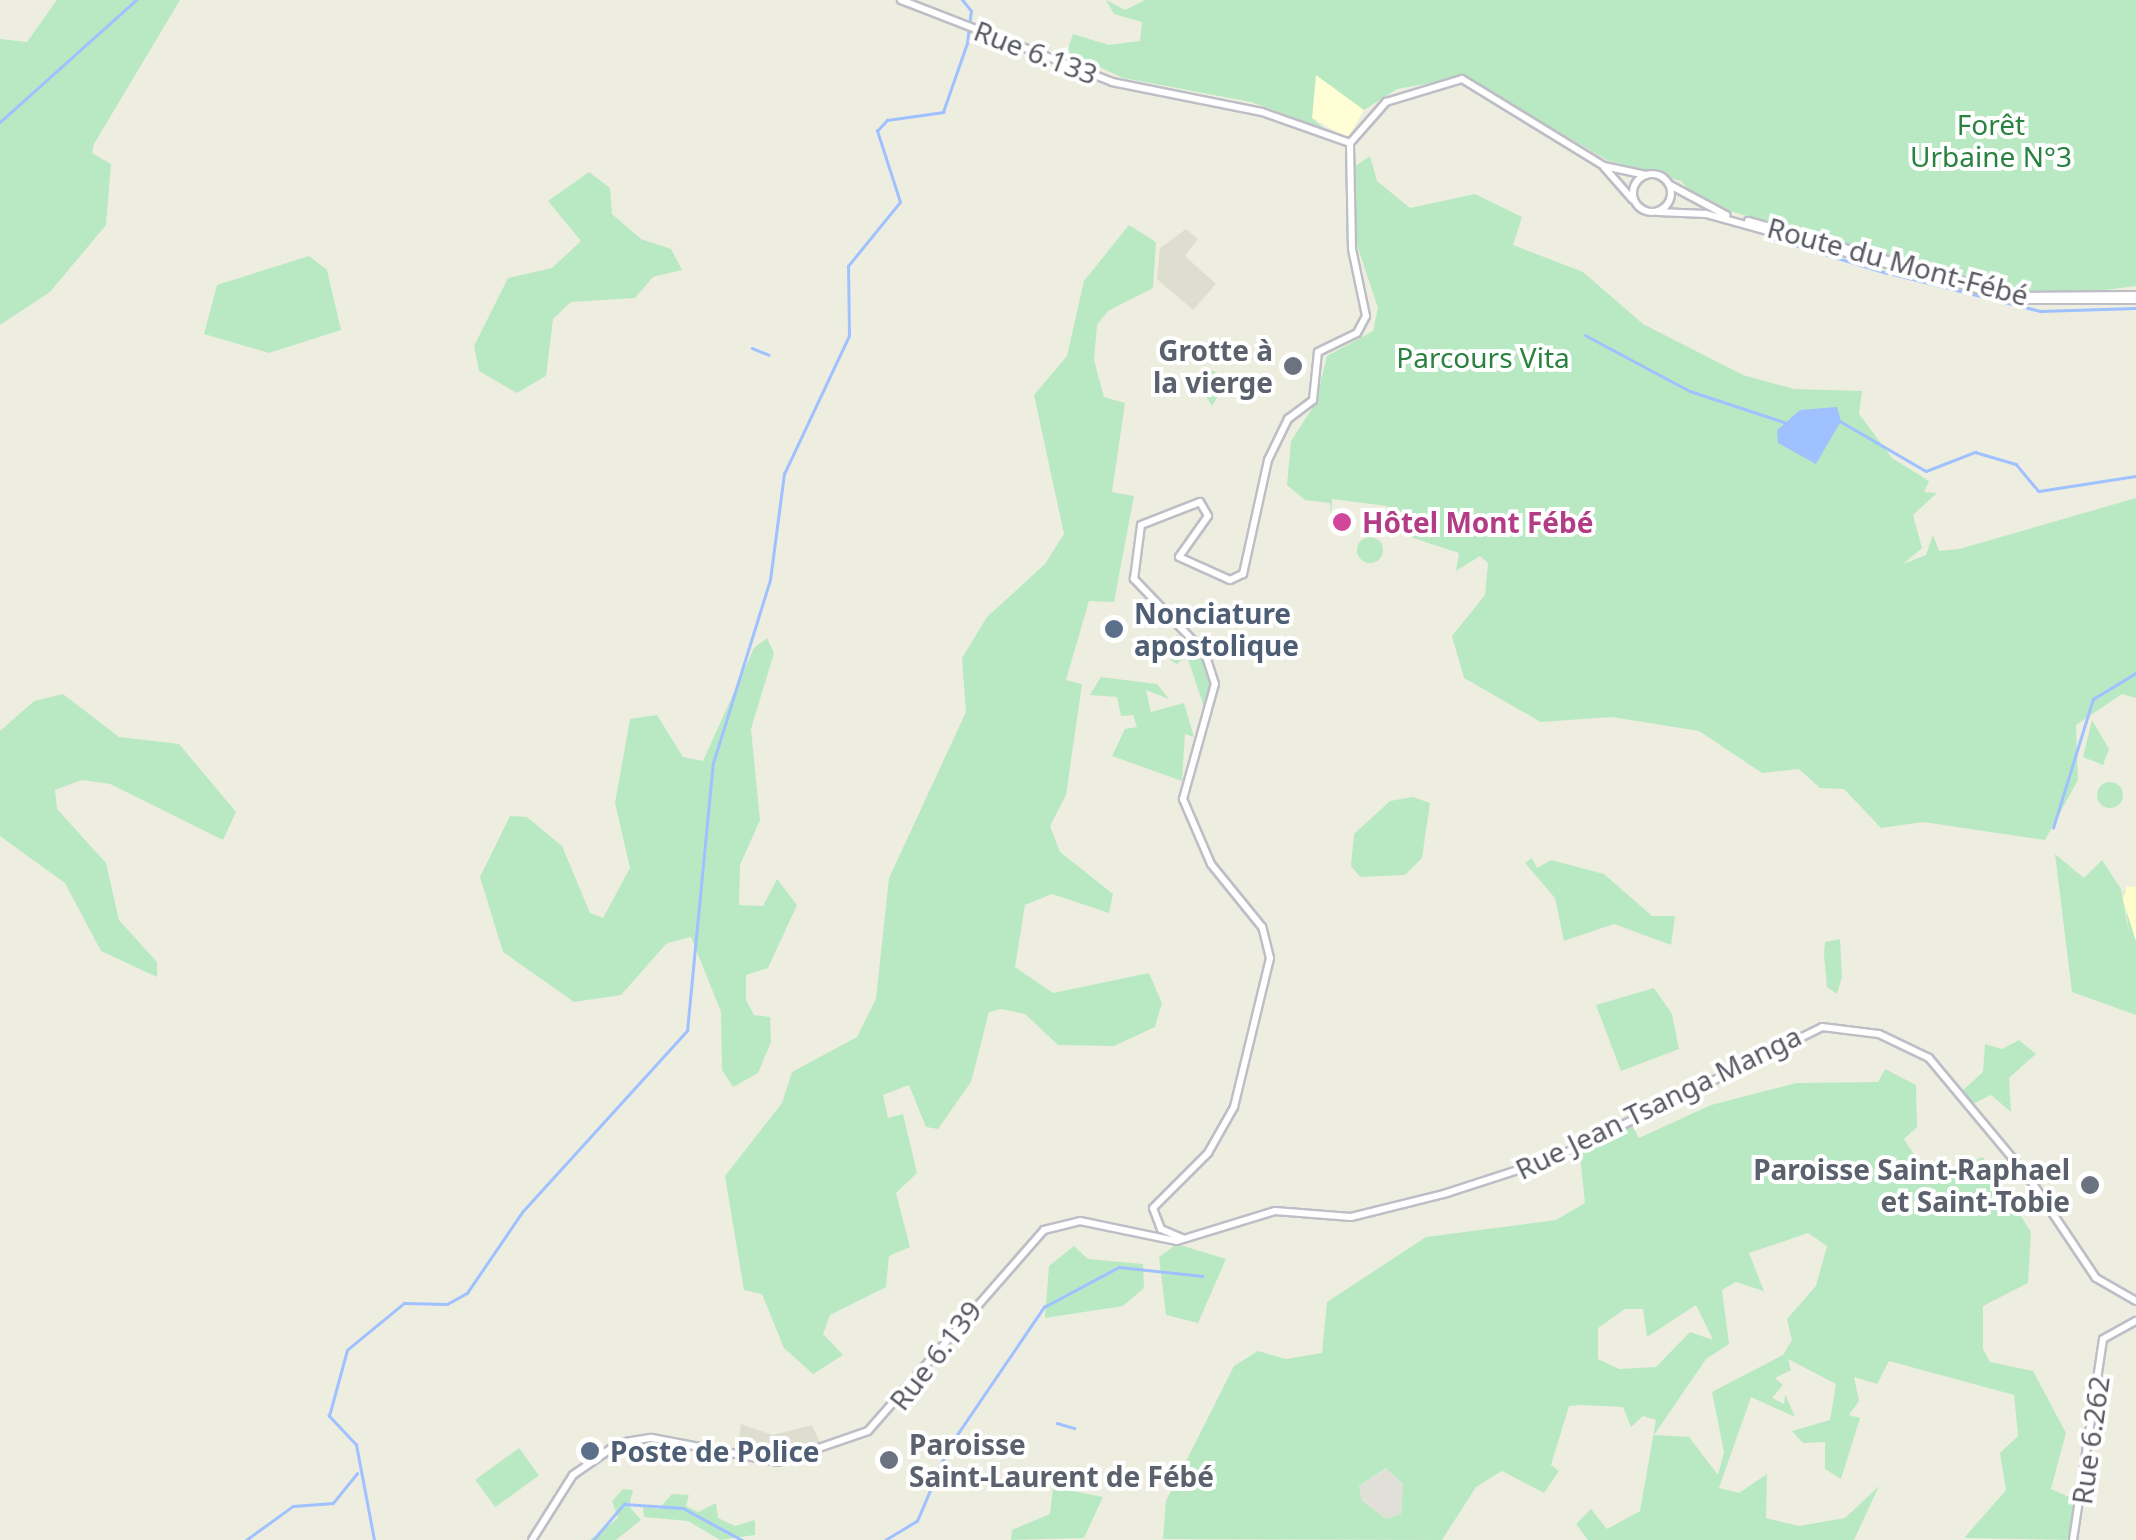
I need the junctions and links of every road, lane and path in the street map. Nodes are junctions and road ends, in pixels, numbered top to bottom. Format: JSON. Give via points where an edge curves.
{"nodes":[{"id":1,"x":902,"y":0,"type":"edge"},
{"id":2,"x":1350,"y":142,"type":"junction"},
{"id":3,"x":1604,"y":166,"type":"junction"},
{"id":4,"x":1646,"y":175,"type":"junction"},
{"id":5,"x":1670,"y":185,"type":"junction"},
{"id":6,"x":1636,"y":203,"type":"junction"},
{"id":7,"x":1658,"y":212,"type":"junction"},
{"id":8,"x":2136,"y":298,"type":"edge"},
{"id":9,"x":1188,"y":1239,"type":"junction"},
{"id":10,"x":2136,"y":1301,"type":"edge"},
{"id":11,"x":2136,"y":1321,"type":"edge"},
{"id":12,"x":532,"y":1540,"type":"edge"},
{"id":13,"x":2073,"y":1540,"type":"edge"}],
"edges":[{"from":1,"to":2,"type":"street","name":"Rue 6.133","via":[[1173,99],[1262,112]]},
{"from":2,"to":3,"type":"street","via":[[1397,95],[1462,79]]},
{"from":2,"to":9,"type":"street","via":[[1352,249],[1366,316],[1356,332],[1318,352],[1313,400],[1288,420],[1268,460],[1243,574],[1230,580],[1179,557],[1208,516],[1197,501],[1145,520],[1134,559],[1136,581],[1212,669],[1204,746],[1182,796],[1211,864],[1262,927],[1270,958],[1234,1107],[1208,1153],[1154,1208],[1160,1229]]},
{"from":3,"to":4,"type":"street"},
{"from":3,"to":6,"type":"street"},
{"from":4,"to":5,"type":"street","name":"Route du Mont-Fébé"},
{"from":4,"to":6,"type":"street"},
{"from":5,"to":7,"type":"street"},
{"from":5,"to":8,"type":"street","name":"Route du Mont-Fébé","via":[[1696,206],[1986,288],[2037,298]]},
{"from":6,"to":7,"type":"street"},
{"from":7,"to":8,"type":"street","name":"Route du Mont-Fébé","via":[[1695,212],[2016,300]]},
{"from":9,"to":10,"type":"street","name":"Rue Jean Tsanga Manga","via":[[1276,1210],[1351,1217],[1533,1167],[1800,1032],[1833,1026],[1893,1038],[1935,1064],[2096,1278]]},
{"from":9,"to":12,"type":"street","name":"Rue 6.139","via":[[1080,1220],[1044,1230],[868,1431],[778,1462],[652,1438],[619,1443],[573,1474]]},
{"from":11,"to":13,"type":"street","name":"Rue 6.262","via":[[2103,1339],[2090,1475]]}]}
